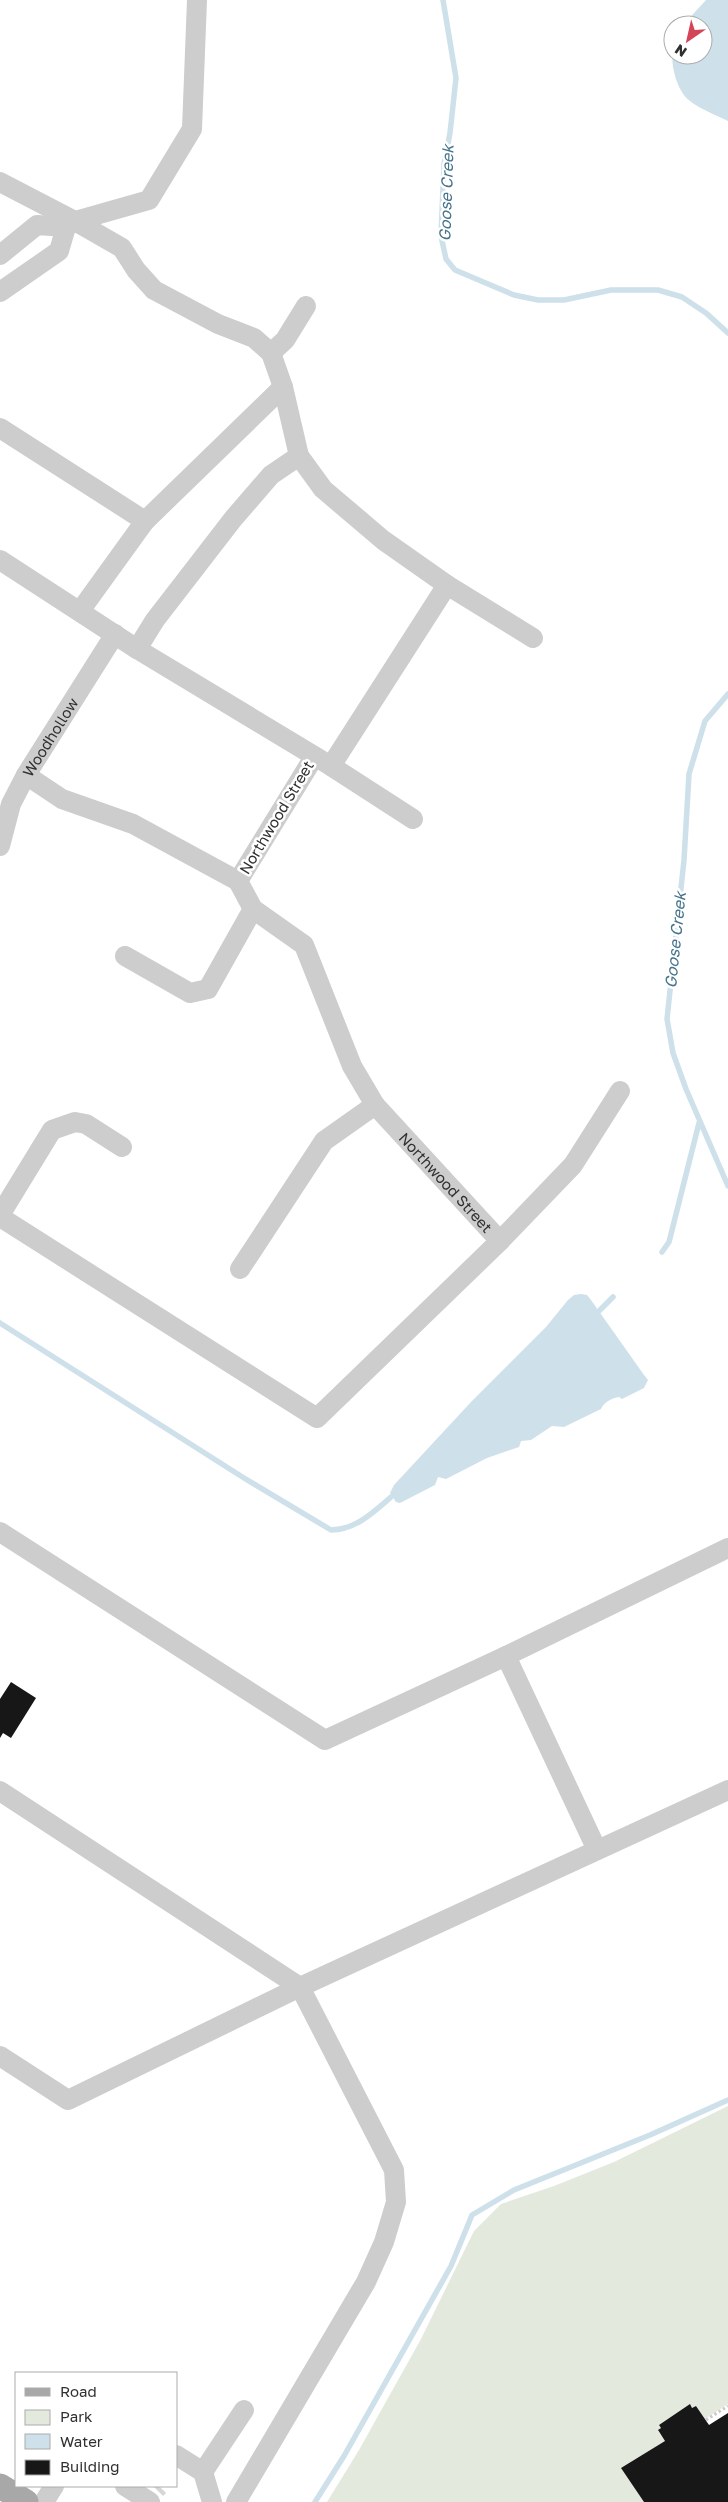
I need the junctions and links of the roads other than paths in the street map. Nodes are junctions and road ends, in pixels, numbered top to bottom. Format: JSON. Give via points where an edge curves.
{"nodes":[{"id":1,"x":197,"y":0,"type":"edge"},
{"id":2,"x":0,"y":182,"type":"edge"},
{"id":3,"x":71,"y":224,"type":"junction"},
{"id":4,"x":0,"y":255,"type":"edge"},
{"id":5,"x":0,"y":292,"type":"edge"},
{"id":6,"x":306,"y":306,"type":"dead end"},
{"id":7,"x":271,"y":353,"type":"junction"},
{"id":8,"x":283,"y":387,"type":"junction"},
{"id":9,"x":0,"y":428,"type":"edge"},
{"id":10,"x":299,"y":456,"type":"junction"},
{"id":11,"x":145,"y":521,"type":"junction"},
{"id":12,"x":0,"y":560,"type":"edge"},
{"id":13,"x":447,"y":585,"type":"junction"},
{"id":14,"x":80,"y":611,"type":"junction"},
{"id":15,"x":115,"y":634,"type":"junction"},
{"id":16,"x":533,"y":638,"type":"dead end"},
{"id":17,"x":136,"y":649,"type":"junction"},
{"id":18,"x":322,"y":762,"type":"junction"},
{"id":19,"x":26,"y":775,"type":"junction"},
{"id":20,"x":412,"y":819,"type":"dead end"},
{"id":21,"x":0,"y":846,"type":"edge"},
{"id":22,"x":238,"y":881,"type":"junction"},
{"id":23,"x":253,"y":908,"type":"junction"},
{"id":24,"x":125,"y":956,"type":"dead end"},
{"id":25,"x":620,"y":1091,"type":"dead end"},
{"id":26,"x":375,"y":1106,"type":"junction"},
{"id":27,"x":122,"y":1147,"type":"dead end"},
{"id":28,"x":0,"y":1216,"type":"edge"},
{"id":29,"x":500,"y":1241,"type":"junction"},
{"id":30,"x":240,"y":1269,"type":"dead end"},
{"id":31,"x":0,"y":1532,"type":"edge"},
{"id":32,"x":728,"y":1548,"type":"edge"},
{"id":33,"x":506,"y":1656,"type":"junction"},
{"id":34,"x":728,"y":1790,"type":"edge"},
{"id":35,"x":0,"y":1791,"type":"edge"},
{"id":36,"x":597,"y":1850,"type":"junction"},
{"id":37,"x":300,"y":1986,"type":"junction"},
{"id":38,"x":0,"y":2056,"type":"edge"},
{"id":39,"x":244,"y":2410,"type":"dead end"},
{"id":40,"x":178,"y":2458,"type":"edge"},
{"id":41,"x":202,"y":2472,"type":"junction"},
{"id":42,"x":0,"y":2486,"type":"edge"},
{"id":43,"x":53,"y":2487,"type":"edge"},
{"id":44,"x":128,"y":2487,"type":"edge"},
{"id":45,"x":152,"y":2497,"type":"edge"},
{"id":46,"x":26,"y":2502,"type":"edge"},
{"id":47,"x":44,"y":2502,"type":"edge"},
{"id":48,"x":212,"y":2502,"type":"edge"},
{"id":49,"x":236,"y":2502,"type":"edge"}],
"edges":[{"from":1,"to":3,"type":"street","via":[[192,129],[149,200]]},
{"from":2,"to":3,"type":"street"},
{"from":3,"to":4,"type":"street","via":[[37,225]]},
{"from":3,"to":5,"type":"street","via":[[59,251]]},
{"from":3,"to":7,"type":"street","via":[[122,248],[154,290],[218,324],[254,338]]},
{"from":6,"to":7,"type":"street","via":[[285,340]]},
{"from":7,"to":8,"type":"street"},
{"from":8,"to":10,"type":"street"},
{"from":8,"to":11,"type":"street"},
{"from":9,"to":11,"type":"street"},
{"from":10,"to":13,"type":"street","via":[[323,490],[383,540]]},
{"from":10,"to":17,"type":"street","via":[[271,476],[232,519]]},
{"from":11,"to":14,"type":"street"},
{"from":12,"to":14,"type":"street","name":"Northwood Street"},
{"from":13,"to":16,"type":"street"},
{"from":13,"to":18,"type":"street"},
{"from":14,"to":15,"type":"street","name":"Northwood Street"},
{"from":15,"to":17,"type":"street","name":"Northwood Street"},
{"from":15,"to":19,"type":"street","name":"Woodhollow"},
{"from":17,"to":18,"type":"street","name":"Northwood Street"},
{"from":18,"to":20,"type":"street"},
{"from":18,"to":22,"type":"street","name":"Northwood Street"},
{"from":19,"to":21,"type":"street","name":"Woodhollow","via":[[11,804]]},
{"from":19,"to":22,"type":"street","via":[[62,799],[133,824]]},
{"from":22,"to":23,"type":"street","name":"Northwood Street"},
{"from":23,"to":24,"type":"street","via":[[208,989],[190,993]]},
{"from":23,"to":26,"type":"street","name":"Northwood Street","via":[[304,945],[352,1066]]},
{"from":25,"to":29,"type":"street","via":[[573,1165]]},
{"from":26,"to":29,"type":"street","name":"Northwood Street"},
{"from":26,"to":30,"type":"street","via":[[324,1141]]},
{"from":27,"to":28,"type":"street","via":[[86,1124],[75,1122],[52,1130]]},
{"from":28,"to":29,"type":"street","via":[[317,1418]]},
{"from":31,"to":33,"type":"street","via":[[325,1740]]},
{"from":32,"to":33,"type":"street"},
{"from":33,"to":36,"type":"street"},
{"from":34,"to":36,"type":"street"},
{"from":35,"to":37,"type":"street"},
{"from":36,"to":37,"type":"street"},
{"from":37,"to":38,"type":"street","via":[[68,2100]]},
{"from":37,"to":49,"type":"street","via":[[394,2170],[396,2202],[384,2242],[366,2282]]},
{"from":39,"to":41,"type":"street"},
{"from":40,"to":41,"type":"street"},
{"from":41,"to":48,"type":"street"},
{"from":42,"to":46,"type":"main road"},
{"from":43,"to":47,"type":"street"},
{"from":44,"to":45,"type":"street"}]}
